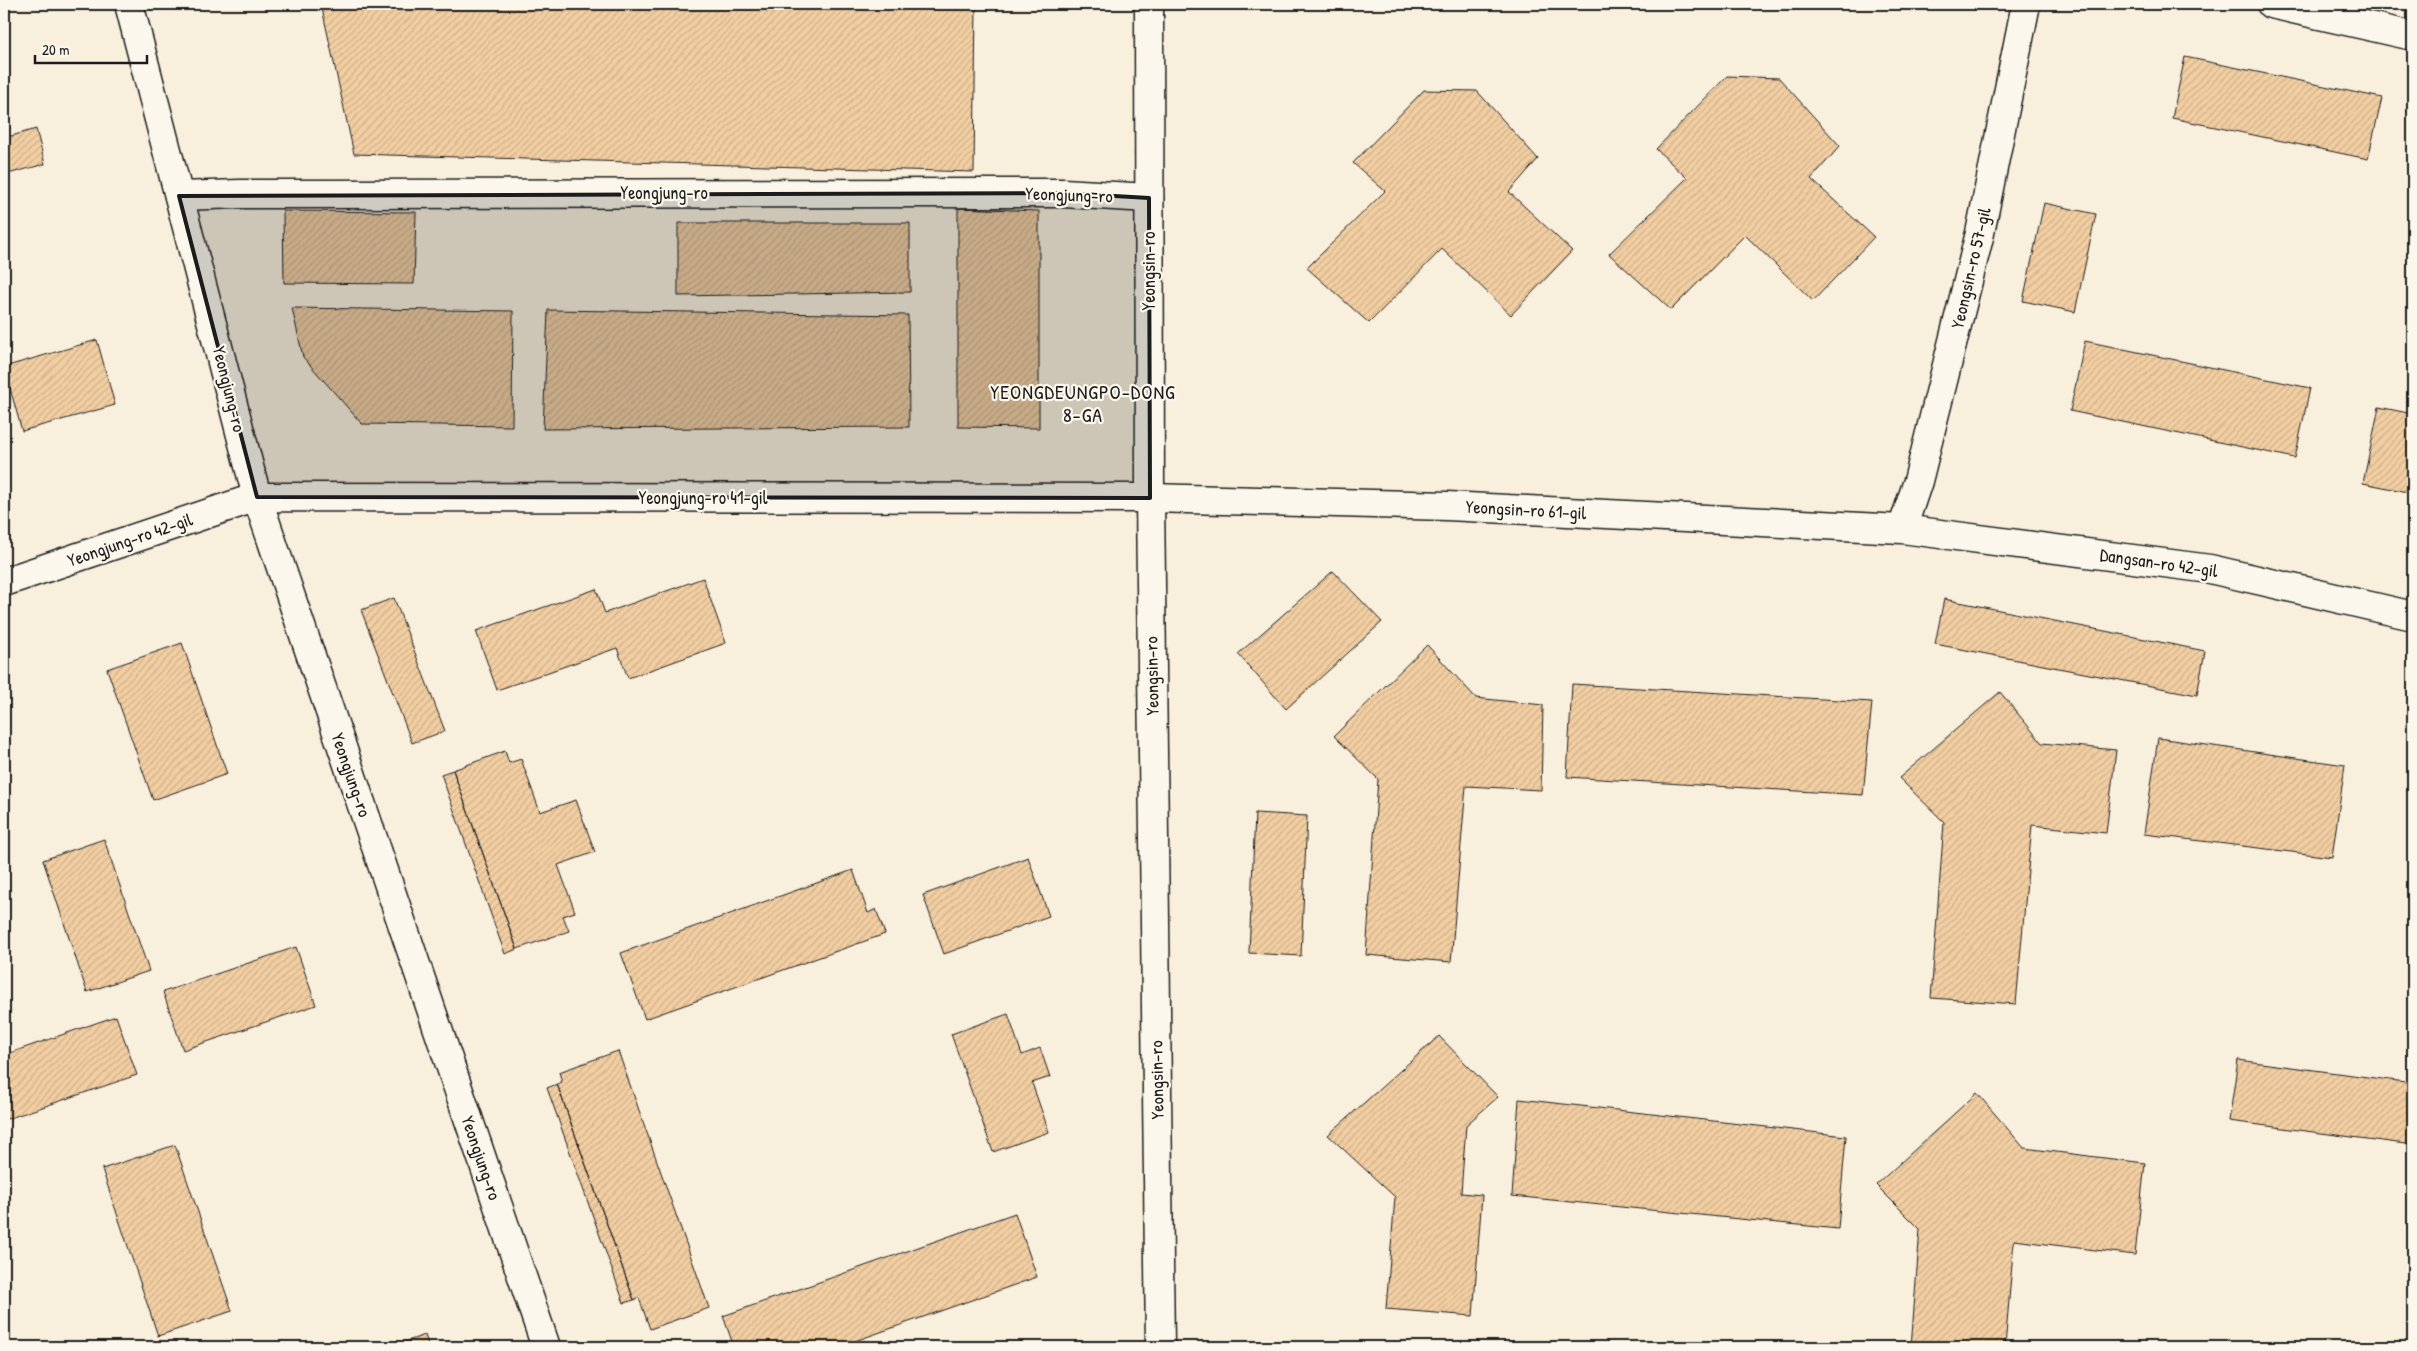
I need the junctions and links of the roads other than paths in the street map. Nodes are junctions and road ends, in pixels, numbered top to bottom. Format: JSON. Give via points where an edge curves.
{"nodes":[{"id":1,"x":129,"y":4,"type":"edge"},
{"id":2,"x":1149,"y":4,"type":"edge"},
{"id":3,"x":2026,"y":4,"type":"edge"},
{"id":4,"x":2271,"y":4,"type":"edge"},
{"id":5,"x":2413,"y":36,"type":"edge"},
{"id":6,"x":179,"y":196,"type":"junction"},
{"id":7,"x":1149,"y":198,"type":"junction"},
{"id":8,"x":257,"y":497,"type":"junction"},
{"id":9,"x":1150,"y":498,"type":"junction"},
{"id":10,"x":1902,"y":529,"type":"junction"},
{"id":11,"x":4,"y":582,"type":"edge"},
{"id":12,"x":2413,"y":616,"type":"edge"},
{"id":13,"x":546,"y":1347,"type":"edge"},
{"id":14,"x":1160,"y":1347,"type":"edge"}],
"edges":[{"from":1,"to":6,"type":"street","name":"Yeongjung-ro"},
{"from":2,"to":7,"type":"street","name":"Yeongsin-ro"},
{"from":3,"to":10,"type":"street","name":"Yeongsin-ro 57-gil","via":[[1980,233],[1918,481]]},
{"from":4,"to":5,"type":"street"},
{"from":6,"to":7,"type":"street","name":"Yeongjung-ro","via":[[1064,193]]},
{"from":6,"to":8,"type":"street","name":"Yeongjung-ro"},
{"from":7,"to":9,"type":"street","name":"Yeongsin-ro"},
{"from":8,"to":9,"type":"street","name":"Yeongjung-ro 41-gil"},
{"from":8,"to":11,"type":"street","name":"Yeongjung-ro 42-gil"},
{"from":8,"to":13,"type":"street","name":"Yeongjung-ro"},
{"from":9,"to":10,"type":"street","name":"Yeongsin-ro 61-gil","via":[[1447,506]]},
{"from":9,"to":14,"type":"street","name":"Yeongsin-ro"},
{"from":10,"to":12,"type":"street","name":"Dangsan-ro 42-gil","via":[[2210,569]]}]}
